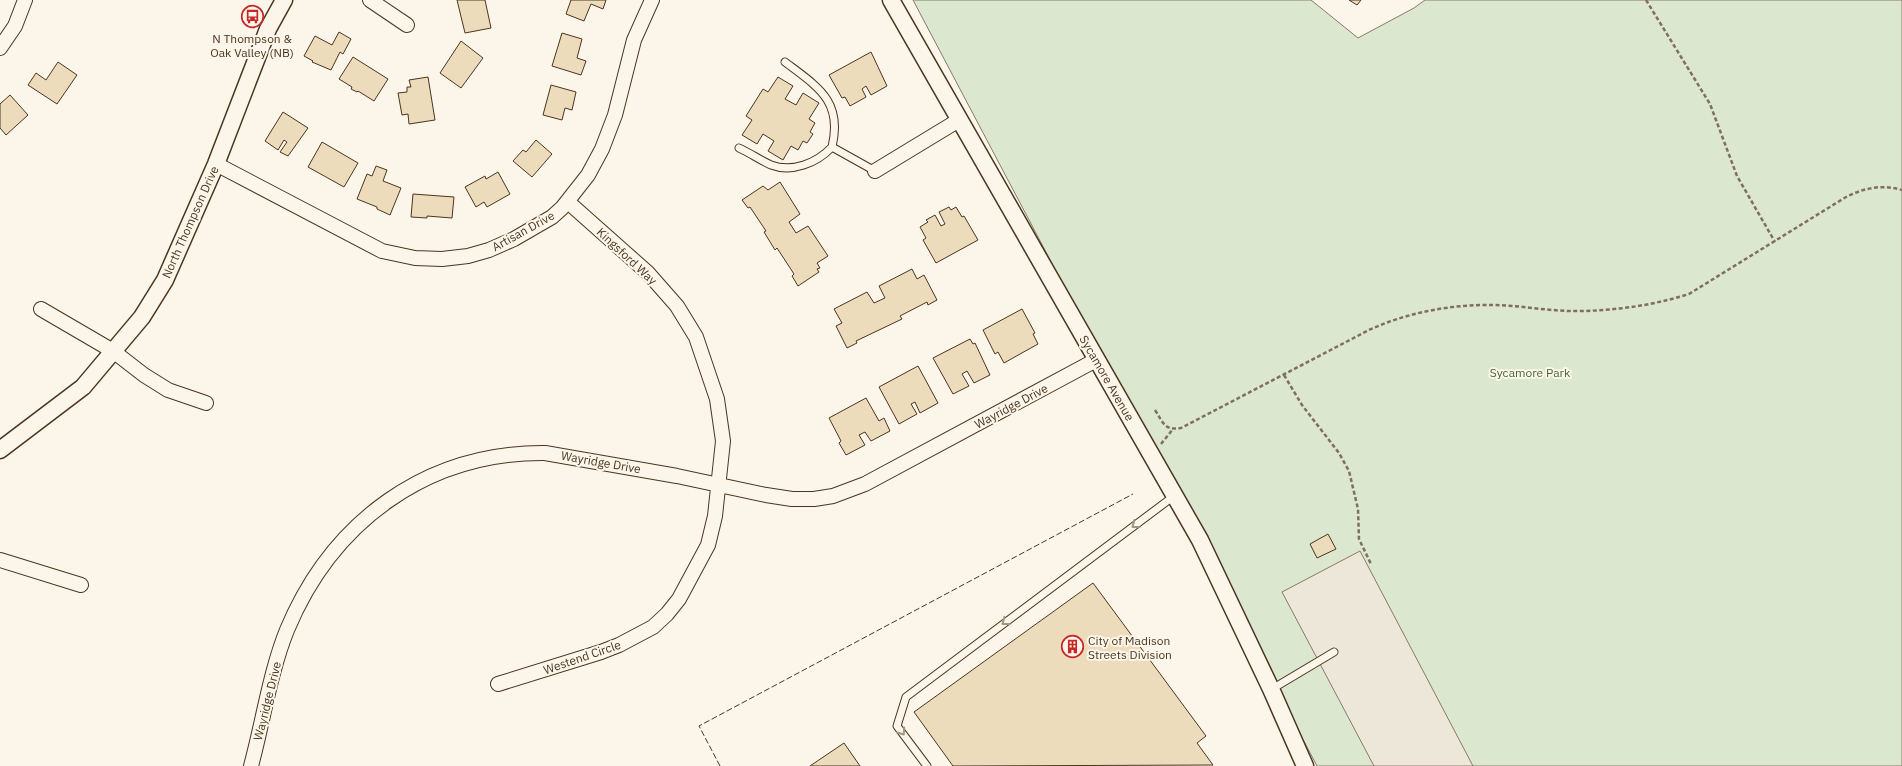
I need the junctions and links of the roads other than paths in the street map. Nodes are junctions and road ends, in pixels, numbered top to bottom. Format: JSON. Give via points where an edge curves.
{"nodes":[{"id":1,"x":25,"y":0,"type":"edge"},
{"id":2,"x":284,"y":0,"type":"edge"},
{"id":3,"x":370,"y":0,"type":"edge"},
{"id":4,"x":652,"y":0,"type":"edge"},
{"id":5,"x":891,"y":0,"type":"edge"},
{"id":6,"x":407,"y":25,"type":"dead end"},
{"id":7,"x":0,"y":48,"type":"edge"},
{"id":8,"x":785,"y":62,"type":"dead end"},
{"id":9,"x":959,"y":120,"type":"junction"},
{"id":10,"x":832,"y":147,"type":"junction"},
{"id":11,"x":739,"y":148,"type":"dead end"},
{"id":12,"x":216,"y":164,"type":"junction"},
{"id":13,"x":875,"y":171,"type":"joint"},
{"id":14,"x":568,"y":202,"type":"junction"},
{"id":15,"x":41,"y":309,"type":"dead end"},
{"id":16,"x":113,"y":351,"type":"junction"},
{"id":17,"x":1096,"y":360,"type":"junction"},
{"id":18,"x":206,"y":403,"type":"dead end"},
{"id":19,"x":0,"y":450,"type":"edge"},
{"id":20,"x":719,"y":485,"type":"junction"},
{"id":21,"x":1174,"y":495,"type":"junction"},
{"id":22,"x":0,"y":560,"type":"edge"},
{"id":23,"x":81,"y":585,"type":"dead end"},
{"id":24,"x":1334,"y":652,"type":"dead end"},
{"id":25,"x":498,"y":684,"type":"dead end"},
{"id":26,"x":1271,"y":689,"type":"junction"},
{"id":27,"x":251,"y":766,"type":"edge"},
{"id":28,"x":926,"y":766,"type":"edge"},
{"id":29,"x":1305,"y":766,"type":"edge"}],
"edges":[{"from":1,"to":7,"type":"street","via":[[15,26]]},
{"from":2,"to":12,"type":"street","name":"North Thompson Drive","via":[[268,29]]},
{"from":3,"to":6,"type":"street"},
{"from":4,"to":14,"type":"street","name":"Artisan Drive","via":[[634,40],[615,114],[602,149]]},
{"from":5,"to":9,"type":"street","name":"Sycamore Avenue"},
{"from":8,"to":10,"type":"lane","via":[[817,87],[829,101],[835,117]]},
{"from":9,"to":13,"type":"street"},
{"from":9,"to":17,"type":"street","name":"Sycamore Avenue"},
{"from":10,"to":11,"type":"lane","via":[[814,162],[784,168],[771,165]]},
{"from":10,"to":13,"type":"lane"},
{"from":12,"to":14,"type":"street","name":"Artisan Drive","via":[[372,247],[415,258],[468,256],[489,250],[552,217]]},
{"from":12,"to":16,"type":"street","name":"North Thompson Drive","via":[[165,280],[142,317]]},
{"from":14,"to":20,"type":"street","name":"Kingsford Way","via":[[648,273],[677,306],[696,337],[717,399],[723,441]]},
{"from":15,"to":16,"type":"street"},
{"from":16,"to":18,"type":"street","via":[[168,390]]},
{"from":16,"to":19,"type":"street","name":"North Thompson Drive","via":[[83,387]]},
{"from":17,"to":20,"type":"street","name":"Wayridge Drive","via":[[850,491],[814,499],[792,499]]},
{"from":17,"to":21,"type":"street","name":"Sycamore Avenue"},
{"from":20,"to":25,"type":"street","name":"Westend Circle","via":[[708,545],[678,599],[653,627],[601,652]]},
{"from":20,"to":27,"type":"street","name":"Wayridge Drive","via":[[562,454],[528,452],[465,463],[413,484],[353,529],[308,588],[280,649]]},
{"from":21,"to":26,"type":"street","name":"Sycamore Avenue","via":[[1200,540]]},
{"from":21,"to":28,"type":"lane","one_way":true,"via":[[906,697],[897,726]]},
{"from":22,"to":23,"type":"street"},
{"from":24,"to":26,"type":"lane"},
{"from":26,"to":29,"type":"street","name":"Sycamore Avenue"}]}
